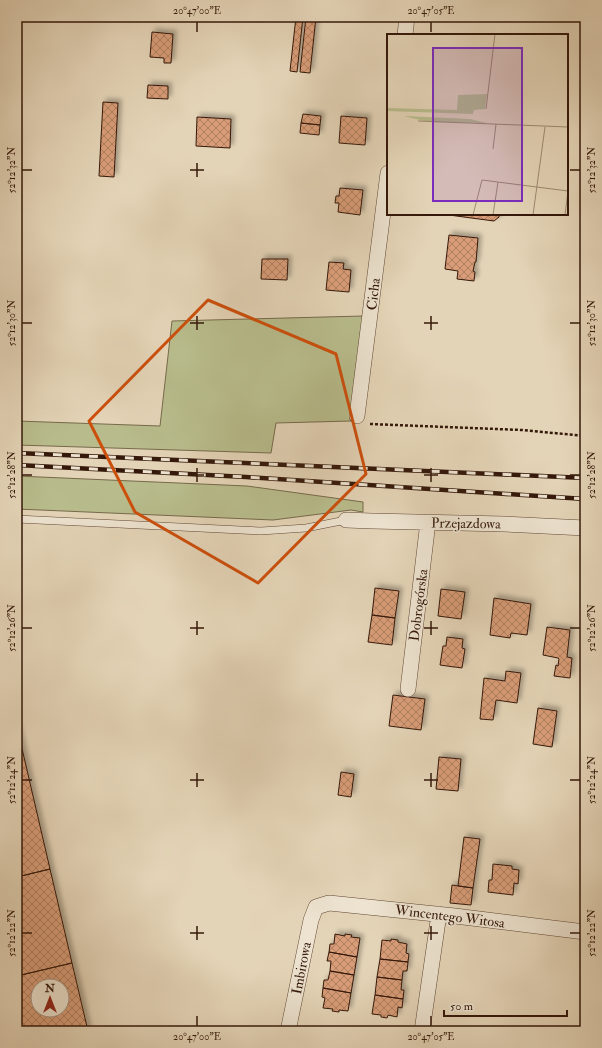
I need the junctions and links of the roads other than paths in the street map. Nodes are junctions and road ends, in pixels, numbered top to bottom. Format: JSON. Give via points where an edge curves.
{"nodes":[{"id":1,"x":407,"y":17,"type":"edge"},
{"id":2,"x":405,"y":34,"type":"edge"},
{"id":3,"x":387,"y":181,"type":"edge"},
{"id":4,"x":357,"y":416,"type":"road end"},
{"id":5,"x":17,"y":519,"type":"edge"},
{"id":6,"x":346,"y":520,"type":"joint"},
{"id":7,"x":428,"y":522,"type":"junction"},
{"id":8,"x":585,"y":528,"type":"edge"},
{"id":9,"x":408,"y":689,"type":"dead end"},
{"id":10,"x":316,"y":906,"type":"joint"},
{"id":11,"x":439,"y":914,"type":"junction"},
{"id":12,"x":585,"y":932,"type":"edge"},
{"id":13,"x":288,"y":1031,"type":"edge"},
{"id":14,"x":422,"y":1031,"type":"edge"}],
"edges":[{"from":1,"to":2,"type":"street"},
{"from":3,"to":4,"type":"street","name":"Cicha"},
{"from":5,"to":6,"type":"lane","via":[[261,531],[306,528]]},
{"from":6,"to":7,"type":"street","name":"Przejazdowa"},
{"from":7,"to":8,"type":"street","name":"Przejazdowa"},
{"from":7,"to":9,"type":"street","name":"Dobrogórska"},
{"from":10,"to":11,"type":"street","name":"Wincentego Witosa","via":[[329,903]]},
{"from":10,"to":13,"type":"street","name":"Imbirowa"},
{"from":11,"to":12,"type":"street","name":"Wincentego Witosa"},
{"from":11,"to":14,"type":"street"}]}
